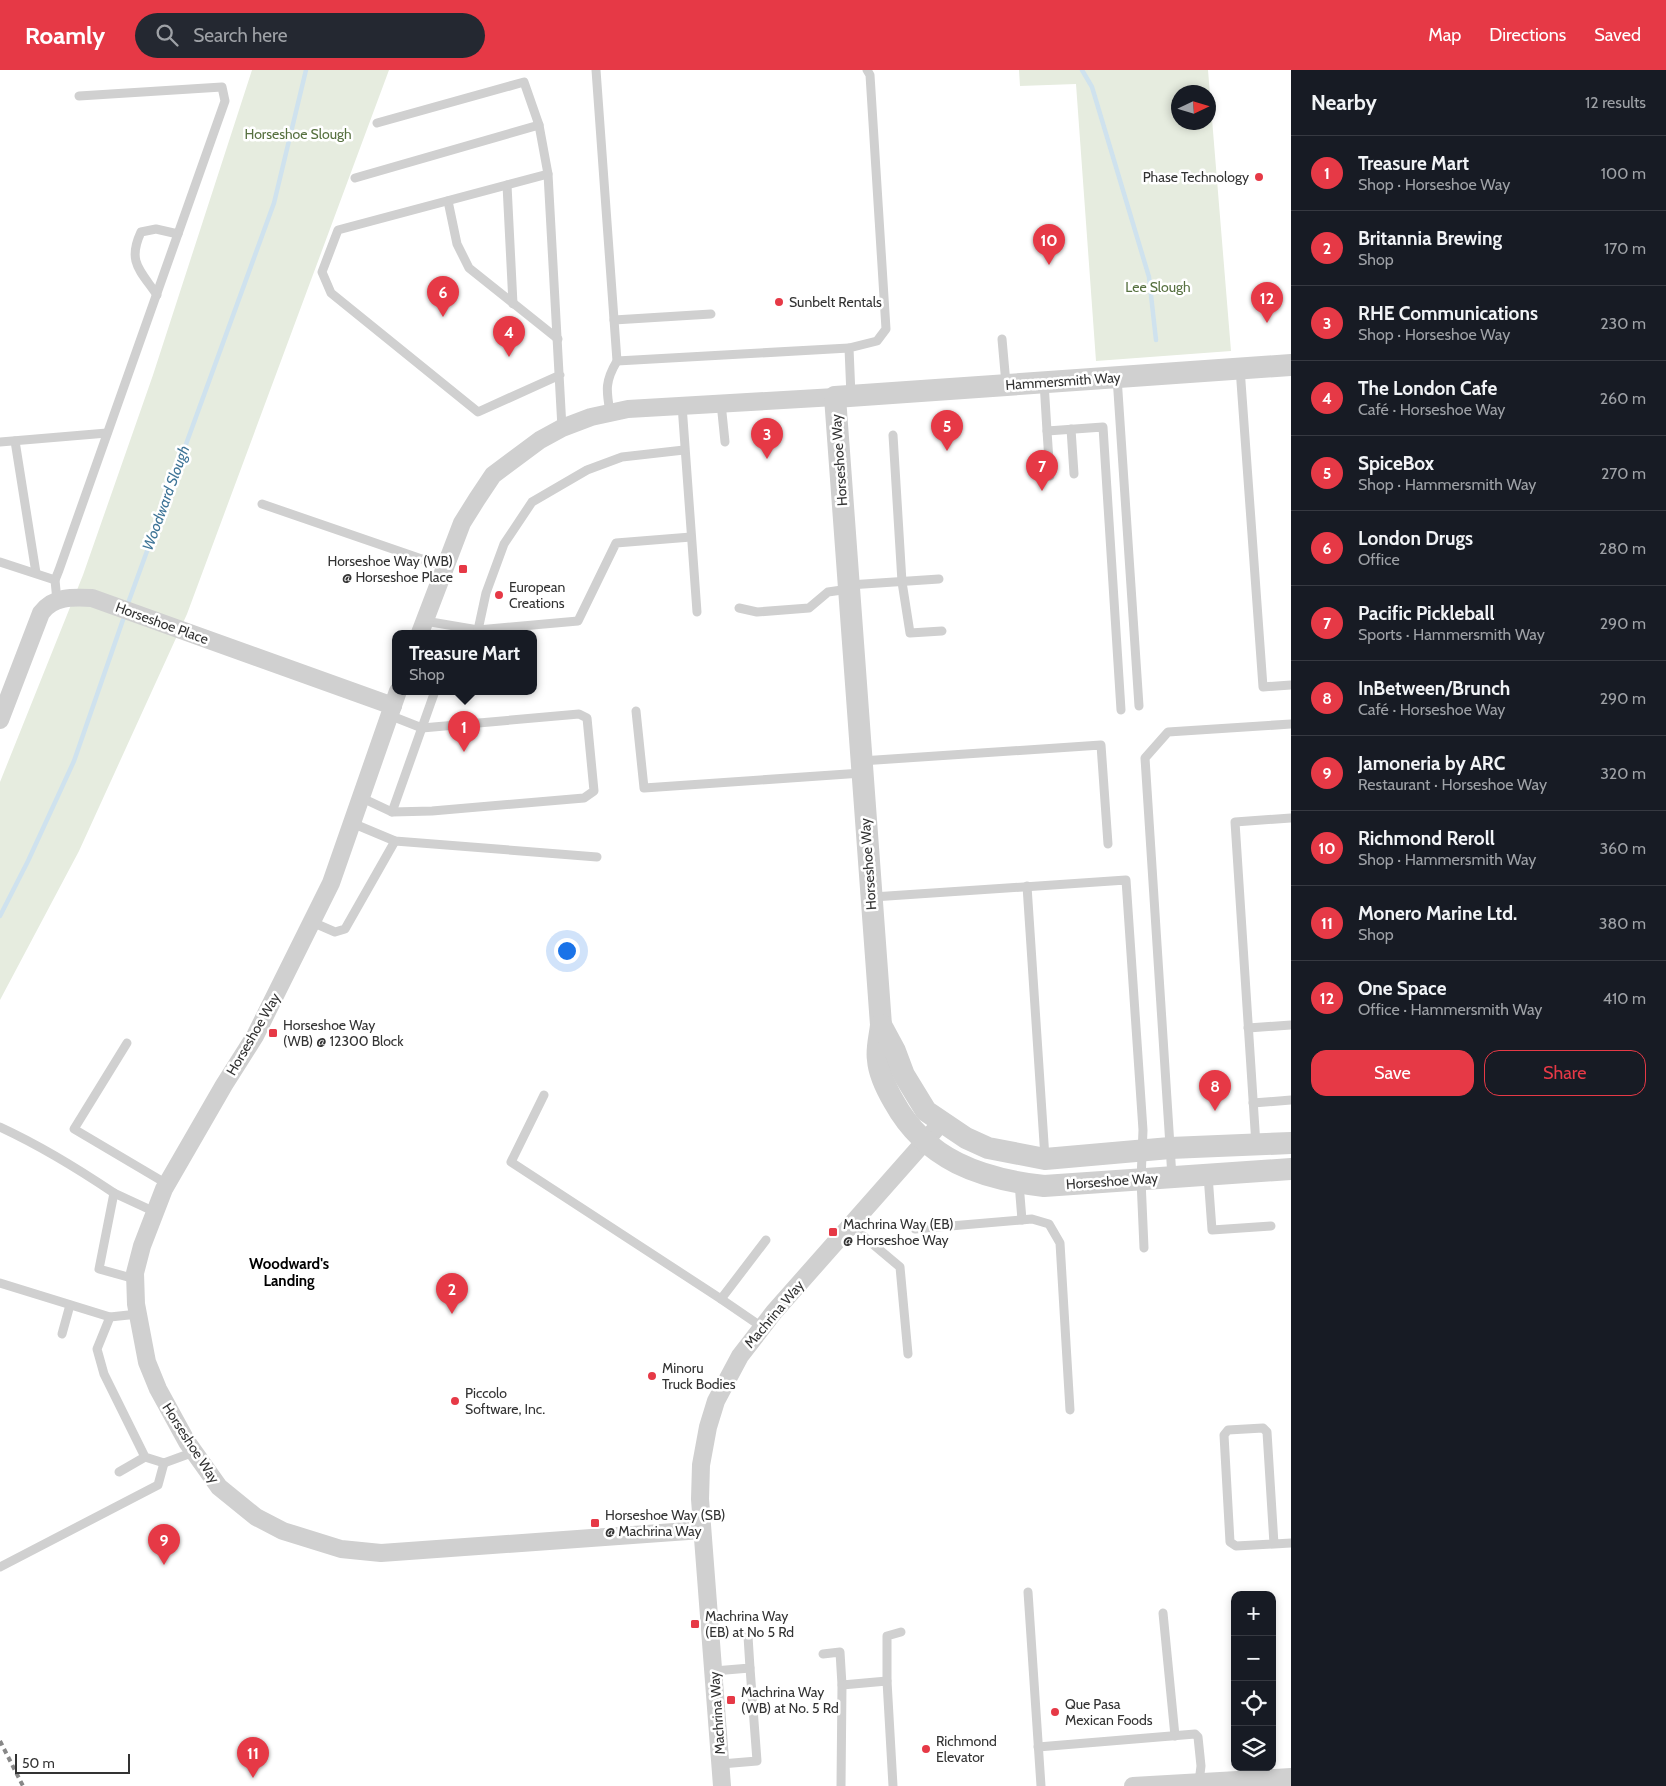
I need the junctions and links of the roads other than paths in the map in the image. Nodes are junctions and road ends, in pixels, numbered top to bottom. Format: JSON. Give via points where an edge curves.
{"nodes":[{"id":1,"x":596,"y":70,"type":"edge"},
{"id":2,"x":867,"y":70,"type":"edge"},
{"id":3,"x":79,"y":96,"type":"dead end"},
{"id":4,"x":377,"y":123,"type":"dead end"},
{"id":5,"x":539,"y":125,"type":"junction"},
{"id":6,"x":548,"y":174,"type":"junction"},
{"id":7,"x":355,"y":178,"type":"dead end"},
{"id":8,"x":507,"y":185,"type":"junction"},
{"id":9,"x":448,"y":201,"type":"junction"},
{"id":10,"x":178,"y":234,"type":"junction"},
{"id":11,"x":157,"y":294,"type":"junction"},
{"id":12,"x":513,"y":304,"type":"junction"},
{"id":13,"x":711,"y":314,"type":"dead end"},
{"id":14,"x":614,"y":320,"type":"junction"},
{"id":15,"x":558,"y":339,"type":"junction"},
{"id":16,"x":1002,"y":339,"type":"dead end"},
{"id":17,"x":849,"y":348,"type":"junction"},
{"id":18,"x":617,"y":361,"type":"junction"},
{"id":19,"x":1291,"y":365,"type":"edge"},
{"id":20,"x":1240,"y":368,"type":"junction"},
{"id":21,"x":560,"y":375,"type":"junction"},
{"id":22,"x":1117,"y":377,"type":"junction"},
{"id":23,"x":1044,"y":382,"type":"junction"},
{"id":24,"x":1006,"y":385,"type":"junction"},
{"id":25,"x":843,"y":397,"type":"junction"},
{"id":26,"x":721,"y":403,"type":"junction"},
{"id":27,"x":682,"y":405,"type":"junction"},
{"id":28,"x":610,"y":412,"type":"junction"},
{"id":29,"x":562,"y":428,"type":"junction"},
{"id":30,"x":1071,"y":429,"type":"junction"},
{"id":31,"x":1047,"y":431,"type":"junction"},
{"id":32,"x":107,"y":434,"type":"junction"},
{"id":33,"x":893,"y":435,"type":"dead end"},
{"id":34,"x":15,"y":441,"type":"junction"},
{"id":35,"x":0,"y":442,"type":"edge"},
{"id":36,"x":725,"y":442,"type":"dead end"},
{"id":37,"x":684,"y":450,"type":"junction"},
{"id":38,"x":1074,"y":474,"type":"dead end"},
{"id":39,"x":1050,"y":476,"type":"dead end"},
{"id":40,"x":262,"y":504,"type":"dead end"},
{"id":41,"x":691,"y":537,"type":"junction"},
{"id":42,"x":0,"y":562,"type":"edge"},
{"id":43,"x":445,"y":567,"type":"junction"},
{"id":44,"x":36,"y":574,"type":"junction"},
{"id":45,"x":939,"y":579,"type":"dead end"},
{"id":46,"x":55,"y":580,"type":"junction"},
{"id":47,"x":902,"y":582,"type":"junction"},
{"id":48,"x":849,"y":587,"type":"junction"},
{"id":49,"x":57,"y":601,"type":"junction"},
{"id":50,"x":739,"y":608,"type":"dead end"},
{"id":51,"x":698,"y":612,"type":"dead end"},
{"id":52,"x":422,"y":627,"type":"edge"},
{"id":53,"x":478,"y":630,"type":"junction"},
{"id":54,"x":942,"y":631,"type":"dead end"},
{"id":55,"x":1291,"y":685,"type":"edge"},
{"id":56,"x":434,"y":695,"type":"edge"},
{"id":57,"x":393,"y":704,"type":"edge"},
{"id":58,"x":1140,"y":706,"type":"dead end"},
{"id":59,"x":1121,"y":710,"type":"dead end"},
{"id":60,"x":636,"y":711,"type":"dead end"},
{"id":61,"x":0,"y":720,"type":"edge"},
{"id":62,"x":1291,"y":724,"type":"edge"},
{"id":63,"x":422,"y":728,"type":"junction"},
{"id":64,"x":861,"y":767,"type":"junction"},
{"id":65,"x":360,"y":797,"type":"junction"},
{"id":66,"x":392,"y":812,"type":"junction"},
{"id":67,"x":1291,"y":818,"type":"edge"},
{"id":68,"x":352,"y":823,"type":"junction"},
{"id":69,"x":395,"y":841,"type":"junction"},
{"id":70,"x":1108,"y":844,"type":"dead end"},
{"id":71,"x":597,"y":857,"type":"dead end"},
{"id":72,"x":1027,"y":886,"type":"junction"},
{"id":73,"x":871,"y":897,"type":"junction"},
{"id":74,"x":312,"y":922,"type":"junction"},
{"id":75,"x":880,"y":1025,"type":"junction"},
{"id":76,"x":1291,"y":1025,"type":"edge"},
{"id":77,"x":1248,"y":1028,"type":"junction"},
{"id":78,"x":127,"y":1043,"type":"dead end"},
{"id":79,"x":544,"y":1095,"type":"dead end"},
{"id":80,"x":1291,"y":1100,"type":"edge"},
{"id":81,"x":1253,"y":1103,"type":"junction"},
{"id":82,"x":941,"y":1123,"type":"junction"},
{"id":83,"x":0,"y":1127,"type":"edge"},
{"id":84,"x":924,"y":1142,"type":"junction"},
{"id":85,"x":1291,"y":1142,"type":"edge"},
{"id":86,"x":1256,"y":1145,"type":"junction"},
{"id":87,"x":1170,"y":1148,"type":"junction"},
{"id":88,"x":1142,"y":1151,"type":"junction"},
{"id":89,"x":1045,"y":1159,"type":"junction"},
{"id":90,"x":1291,"y":1169,"type":"edge"},
{"id":91,"x":1208,"y":1175,"type":"junction"},
{"id":92,"x":1172,"y":1178,"type":"junction"},
{"id":93,"x":1141,"y":1180,"type":"junction"},
{"id":94,"x":1018,"y":1183,"type":"junction"},
{"id":95,"x":166,"y":1184,"type":"junction"},
{"id":96,"x":114,"y":1194,"type":"junction"},
{"id":97,"x":155,"y":1212,"type":"junction"},
{"id":98,"x":1022,"y":1220,"type":"junction"},
{"id":99,"x":850,"y":1225,"type":"junction"},
{"id":100,"x":1271,"y":1226,"type":"dead end"},
{"id":101,"x":914,"y":1229,"type":"dead end"},
{"id":102,"x":766,"y":1240,"type":"dead end"},
{"id":103,"x":1144,"y":1248,"type":"dead end"},
{"id":104,"x":136,"y":1279,"type":"junction"},
{"id":105,"x":0,"y":1283,"type":"edge"},
{"id":106,"x":721,"y":1299,"type":"junction"},
{"id":107,"x":70,"y":1305,"type":"junction"},
{"id":108,"x":138,"y":1314,"type":"junction"},
{"id":109,"x":110,"y":1317,"type":"junction"},
{"id":110,"x":762,"y":1327,"type":"junction"},
{"id":111,"x":62,"y":1334,"type":"dead end"},
{"id":112,"x":908,"y":1354,"type":"dead end"},
{"id":113,"x":1070,"y":1410,"type":"dead end"},
{"id":114,"x":194,"y":1452,"type":"junction"},
{"id":115,"x":145,"y":1457,"type":"junction"},
{"id":116,"x":164,"y":1463,"type":"junction"},
{"id":117,"x":119,"y":1472,"type":"dead end"},
{"id":118,"x":702,"y":1530,"type":"junction"},
{"id":119,"x":1291,"y":1543,"type":"edge"},
{"id":120,"x":1274,"y":1544,"type":"junction"},
{"id":121,"x":0,"y":1567,"type":"edge"},
{"id":122,"x":1028,"y":1592,"type":"dead end"},
{"id":123,"x":1163,"y":1613,"type":"dead end"},
{"id":124,"x":901,"y":1632,"type":"dead end"},
{"id":125,"x":748,"y":1636,"type":"dead end"},
{"id":126,"x":823,"y":1654,"type":"dead end"},
{"id":127,"x":750,"y":1668,"type":"junction"},
{"id":128,"x":714,"y":1671,"type":"junction"},
{"id":129,"x":887,"y":1681,"type":"junction"},
{"id":130,"x":842,"y":1685,"type":"junction"},
{"id":131,"x":1175,"y":1736,"type":"junction"},
{"id":132,"x":1038,"y":1747,"type":"junction"},
{"id":133,"x":721,"y":1764,"type":"junction"},
{"id":134,"x":1291,"y":1777,"type":"edge"},
{"id":135,"x":1199,"y":1784,"type":"edge"},
{"id":136,"x":722,"y":1786,"type":"edge"},
{"id":137,"x":841,"y":1786,"type":"edge"},
{"id":138,"x":893,"y":1786,"type":"edge"},
{"id":139,"x":1041,"y":1786,"type":"edge"},
{"id":140,"x":1133,"y":1786,"type":"edge"}],
"edges":[{"from":1,"to":14,"type":"lane"},
{"from":2,"to":17,"type":"lane","via":[[870,75],[886,329],[877,341]]},
{"from":3,"to":10,"type":"lane","via":[[222,87],[225,101]]},
{"from":4,"to":5,"type":"lane","via":[[524,82]]},
{"from":5,"to":6,"type":"lane"},
{"from":5,"to":7,"type":"lane"},
{"from":6,"to":8,"type":"lane"},
{"from":6,"to":15,"type":"lane"},
{"from":8,"to":9,"type":"lane"},
{"from":8,"to":12,"type":"lane"},
{"from":9,"to":12,"type":"lane","via":[[457,244],[469,268]]},
{"from":9,"to":21,"type":"lane","via":[[338,230],[322,272],[331,293],[478,412]]},
{"from":10,"to":11,"type":"lane"},
{"from":10,"to":11,"type":"lane","via":[[156,229],[141,232],[134,248],[136,265]]},
{"from":11,"to":32,"type":"lane"},
{"from":12,"to":15,"type":"lane"},
{"from":13,"to":14,"type":"lane"},
{"from":14,"to":18,"type":"lane"},
{"from":15,"to":21,"type":"lane"},
{"from":16,"to":24,"type":"lane"},
{"from":17,"to":18,"type":"lane"},
{"from":17,"to":25,"type":"lane"},
{"from":18,"to":28,"type":"lane","via":[[608,376]]},
{"from":19,"to":20,"type":"street","name":"Hammersmith Way"},
{"from":20,"to":22,"type":"street","name":"Hammersmith Way"},
{"from":20,"to":55,"type":"lane","via":[[1263,686]]},
{"from":21,"to":29,"type":"lane"},
{"from":22,"to":23,"type":"street","name":"Hammersmith Way"},
{"from":22,"to":58,"type":"lane"},
{"from":23,"to":24,"type":"street","name":"Hammersmith Way"},
{"from":23,"to":31,"type":"lane"},
{"from":24,"to":25,"type":"street","name":"Hammersmith Way"},
{"from":25,"to":26,"type":"street","name":"Horseshoe Way"},
{"from":25,"to":48,"type":"street","name":"Horseshoe Way"},
{"from":26,"to":27,"type":"street","name":"Horseshoe Way"},
{"from":26,"to":36,"type":"lane"},
{"from":27,"to":28,"type":"street","name":"Horseshoe Way"},
{"from":27,"to":37,"type":"lane"},
{"from":28,"to":29,"type":"street","name":"Horseshoe Way"},
{"from":29,"to":43,"type":"street","name":"Horseshoe Way","via":[[515,456],[492,475],[462,523]]},
{"from":30,"to":31,"type":"lane"},
{"from":30,"to":38,"type":"lane"},
{"from":30,"to":59,"type":"lane","via":[[1102,427]]},
{"from":31,"to":39,"type":"lane"},
{"from":32,"to":34,"type":"lane"},
{"from":32,"to":46,"type":"lane"},
{"from":33,"to":47,"type":"lane"},
{"from":34,"to":35,"type":"lane"},
{"from":34,"to":44,"type":"lane"},
{"from":37,"to":41,"type":"lane"},
{"from":37,"to":53,"type":"lane","via":[[622,457],[587,470],[532,502],[504,544],[486,593]]},
{"from":40,"to":43,"type":"lane"},
{"from":41,"to":51,"type":"lane"},
{"from":41,"to":53,"type":"lane","via":[[616,543],[578,622]]},
{"from":42,"to":44,"type":"lane"},
{"from":43,"to":52,"type":"street","name":"Horseshoe Way"},
{"from":44,"to":46,"type":"lane"},
{"from":45,"to":47,"type":"lane"},
{"from":46,"to":49,"type":"lane"},
{"from":47,"to":48,"type":"lane"},
{"from":47,"to":54,"type":"lane","via":[[910,633]]},
{"from":48,"to":50,"type":"lane","via":[[828,592],[809,608],[756,612]]},
{"from":48,"to":64,"type":"street","name":"Horseshoe Way"},
{"from":49,"to":57,"type":"street","name":"Horseshoe Place","via":[[71,597],[92,598]]},
{"from":49,"to":61,"type":"street","via":[[41,614]]},
{"from":52,"to":53,"type":"lane"},
{"from":56,"to":63,"type":"lane"},
{"from":57,"to":63,"type":"lane"},
{"from":57,"to":65,"type":"street","name":"Horseshoe Way"},
{"from":60,"to":64,"type":"lane","via":[[644,788]]},
{"from":62,"to":87,"type":"lane","via":[[1168,732],[1145,758]]},
{"from":63,"to":66,"type":"lane"},
{"from":63,"to":66,"type":"lane","via":[[579,714],[587,718],[594,791],[584,798]]},
{"from":64,"to":70,"type":"lane","via":[[1101,745]]},
{"from":64,"to":73,"type":"street","name":"Horseshoe Way"},
{"from":65,"to":66,"type":"lane"},
{"from":65,"to":68,"type":"street","name":"Horseshoe Way"},
{"from":67,"to":77,"type":"lane","via":[[1235,822]]},
{"from":68,"to":69,"type":"lane"},
{"from":68,"to":74,"type":"street","name":"Horseshoe Way","via":[[331,883]]},
{"from":69,"to":71,"type":"lane"},
{"from":69,"to":74,"type":"lane","via":[[345,929],[335,932]]},
{"from":72,"to":73,"type":"lane"},
{"from":72,"to":88,"type":"lane","via":[[1126,880]]},
{"from":72,"to":89,"type":"lane"},
{"from":73,"to":75,"type":"street","name":"Horseshoe Way"},
{"from":74,"to":95,"type":"street","name":"Horseshoe Way","via":[[255,1036]]},
{"from":75,"to":82,"type":"street","name":"Horseshoe Way","via":[[915,1096]]},
{"from":75,"to":84,"type":"street","name":"Horseshoe Way","via":[[878,1059],[889,1094],[909,1127]]},
{"from":76,"to":77,"type":"lane"},
{"from":77,"to":81,"type":"lane"},
{"from":78,"to":95,"type":"lane","via":[[74,1129]]},
{"from":79,"to":106,"type":"lane","via":[[511,1162]]},
{"from":80,"to":81,"type":"lane"},
{"from":81,"to":86,"type":"lane"},
{"from":82,"to":84,"type":"street","name":"Machrina Way"},
{"from":82,"to":89,"type":"street","name":"Horseshoe Way","via":[[988,1148]]},
{"from":83,"to":96,"type":"lane","via":[[73,1165]]},
{"from":84,"to":94,"type":"street","name":"Horseshoe Way","via":[[954,1161],[990,1177]]},
{"from":84,"to":99,"type":"street","name":"Machrina Way"},
{"from":85,"to":86,"type":"street","name":"Horseshoe Way"},
{"from":86,"to":87,"type":"street","name":"Horseshoe Way"},
{"from":87,"to":88,"type":"street","name":"Horseshoe Way"},
{"from":87,"to":92,"type":"lane"},
{"from":88,"to":89,"type":"street","name":"Horseshoe Way"},
{"from":88,"to":93,"type":"lane"},
{"from":90,"to":91,"type":"street","name":"Horseshoe Way"},
{"from":91,"to":92,"type":"street","name":"Horseshoe Way"},
{"from":91,"to":100,"type":"lane","via":[[1212,1230]]},
{"from":92,"to":93,"type":"street","name":"Horseshoe Way"},
{"from":93,"to":94,"type":"street","name":"Horseshoe Way","via":[[1044,1186]]},
{"from":93,"to":103,"type":"lane"},
{"from":94,"to":98,"type":"lane"},
{"from":95,"to":97,"type":"street","name":"Horseshoe Way"},
{"from":96,"to":97,"type":"lane"},
{"from":96,"to":104,"type":"lane","via":[[99,1269]]},
{"from":97,"to":104,"type":"street","name":"Horseshoe Way","via":[[142,1246]]},
{"from":98,"to":101,"type":"lane"},
{"from":98,"to":113,"type":"lane","via":[[1049,1224],[1060,1243]]},
{"from":99,"to":110,"type":"street","name":"Machrina Way"},
{"from":99,"to":112,"type":"lane","via":[[900,1267]]},
{"from":102,"to":106,"type":"lane"},
{"from":104,"to":108,"type":"street","name":"Horseshoe Way"},
{"from":105,"to":107,"type":"lane"},
{"from":106,"to":110,"type":"lane"},
{"from":107,"to":109,"type":"lane"},
{"from":107,"to":111,"type":"lane"},
{"from":108,"to":109,"type":"lane"},
{"from":108,"to":114,"type":"street","name":"Horseshoe Way","via":[[147,1362],[170,1413]]},
{"from":109,"to":115,"type":"lane","via":[[96,1349],[104,1374]]},
{"from":110,"to":118,"type":"street","name":"Machrina Way","via":[[740,1356],[716,1401],[701,1465]]},
{"from":114,"to":116,"type":"lane"},
{"from":114,"to":118,"type":"street","name":"Horseshoe Way","via":[[220,1487],[256,1517],[283,1531],[341,1549],[381,1553]]},
{"from":115,"to":116,"type":"lane"},
{"from":115,"to":117,"type":"lane"},
{"from":116,"to":121,"type":"lane","via":[[158,1485]]},
{"from":118,"to":128,"type":"street","name":"Machrina Way"},
{"from":119,"to":120,"type":"lane"},
{"from":120,"to":120,"type":"lane","via":[[1236,1546],[1230,1542],[1224,1435],[1228,1430],[1266,1430]]},
{"from":122,"to":132,"type":"lane"},
{"from":123,"to":131,"type":"lane"},
{"from":124,"to":129,"type":"lane","via":[[887,1636]]},
{"from":125,"to":127,"type":"lane"},
{"from":126,"to":130,"type":"lane","via":[[840,1652]]},
{"from":127,"to":128,"type":"lane"},
{"from":127,"to":133,"type":"lane","via":[[757,1761]]},
{"from":128,"to":133,"type":"street","name":"Machrina Way"},
{"from":129,"to":130,"type":"lane"},
{"from":129,"to":138,"type":"lane"},
{"from":130,"to":137,"type":"lane"},
{"from":131,"to":132,"type":"lane"},
{"from":131,"to":135,"type":"lane","via":[[1197,1735],[1201,1766]]},
{"from":132,"to":139,"type":"lane"},
{"from":133,"to":136,"type":"street","name":"Machrina Way"},
{"from":134,"to":135,"type":"street"},
{"from":135,"to":140,"type":"street"}]}
